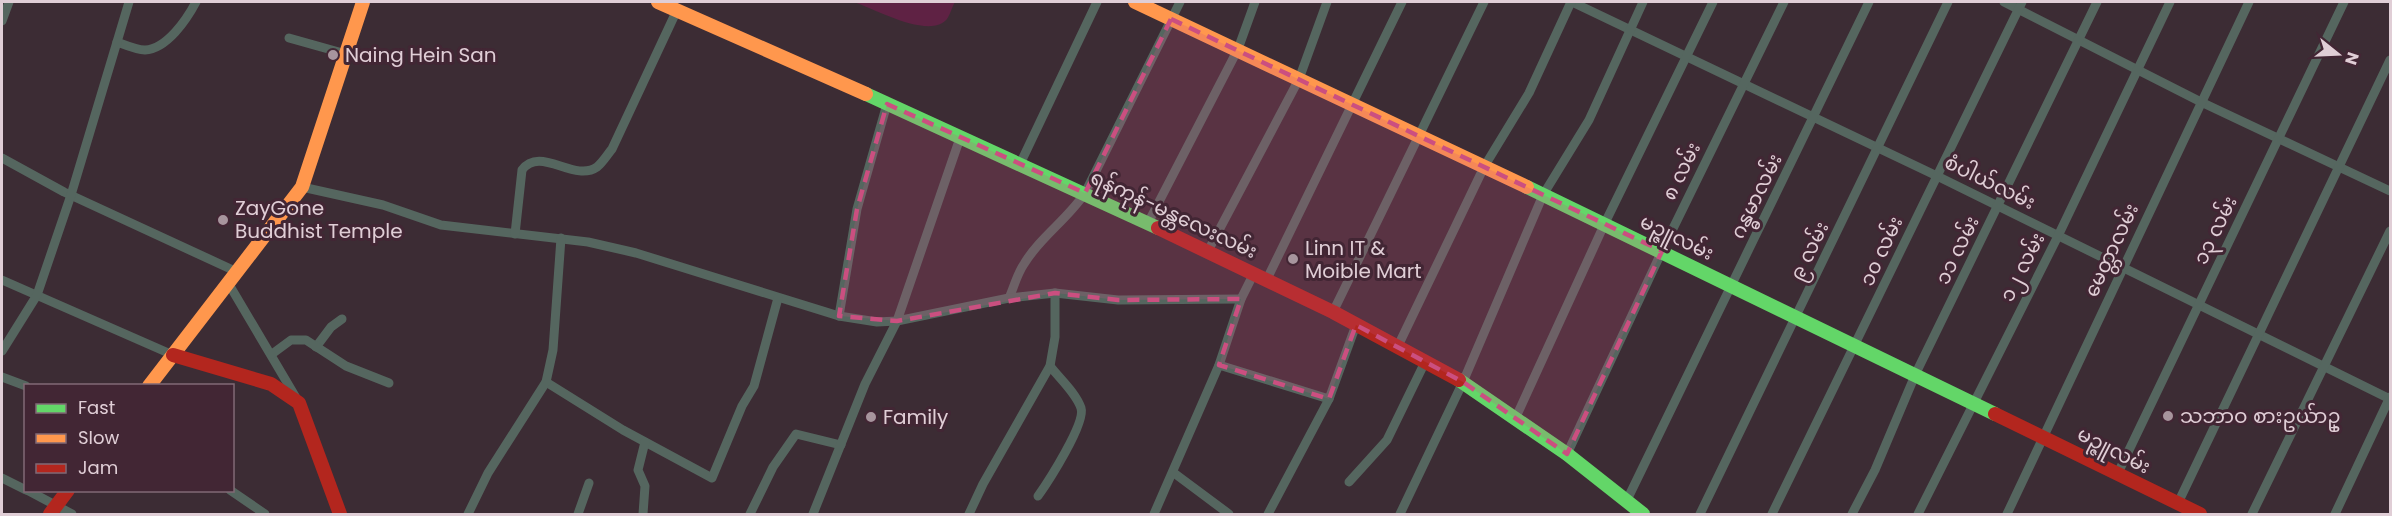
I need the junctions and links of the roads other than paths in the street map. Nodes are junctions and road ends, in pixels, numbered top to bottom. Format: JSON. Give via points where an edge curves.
{"nodes":[{"id":1,"x":9,"y":2,"type":"edge"},
{"id":2,"x":129,"y":2,"type":"edge"},
{"id":3,"x":196,"y":2,"type":"edge"},
{"id":4,"x":363,"y":2,"type":"edge"},
{"id":5,"x":658,"y":2,"type":"edge"},
{"id":6,"x":1097,"y":2,"type":"edge"},
{"id":7,"x":1134,"y":2,"type":"edge"},
{"id":8,"x":1180,"y":2,"type":"edge"},
{"id":9,"x":1255,"y":2,"type":"edge"},
{"id":10,"x":1327,"y":2,"type":"edge"},
{"id":11,"x":1402,"y":2,"type":"edge"},
{"id":12,"x":1484,"y":2,"type":"edge"},
{"id":13,"x":1571,"y":2,"type":"edge"},
{"id":14,"x":1642,"y":2,"type":"edge"},
{"id":15,"x":1713,"y":2,"type":"edge"},
{"id":16,"x":1784,"y":2,"type":"edge"},
{"id":17,"x":1869,"y":2,"type":"edge"},
{"id":18,"x":1948,"y":2,"type":"edge"},
{"id":19,"x":2004,"y":2,"type":"edge"},
{"id":20,"x":2097,"y":2,"type":"edge"},
{"id":21,"x":2170,"y":2,"type":"edge"},
{"id":22,"x":2249,"y":2,"type":"edge"},
{"id":23,"x":2344,"y":2,"type":"edge"},
{"id":24,"x":2020,"y":5,"type":"edge"},
{"id":25,"x":676,"y":10,"type":"junction"},
{"id":26,"x":1171,"y":19,"type":"junction"},
{"id":27,"x":2,"y":21,"type":"edge"},
{"id":28,"x":1630,"y":29,"type":"junction"},
{"id":29,"x":289,"y":38,"type":"dead end"},
{"id":30,"x":2078,"y":38,"type":"junction"},
{"id":31,"x":117,"y":42,"type":"junction"},
{"id":32,"x":1238,"y":49,"type":"junction"},
{"id":33,"x":346,"y":54,"type":"junction"},
{"id":34,"x":1687,"y":55,"type":"junction"},
{"id":35,"x":2391,"y":60,"type":"edge"},
{"id":36,"x":2138,"y":69,"type":"junction"},
{"id":37,"x":1299,"y":79,"type":"junction"},
{"id":38,"x":1744,"y":84,"type":"junction"},
{"id":39,"x":2201,"y":102,"type":"junction"},
{"id":40,"x":887,"y":104,"type":"junction"},
{"id":41,"x":1352,"y":104,"type":"junction"},
{"id":42,"x":1814,"y":118,"type":"junction"},
{"id":43,"x":1419,"y":136,"type":"junction"},
{"id":44,"x":960,"y":138,"type":"junction"},
{"id":45,"x":2278,"y":139,"type":"junction"},
{"id":46,"x":1878,"y":148,"type":"junction"},
{"id":47,"x":2,"y":158,"type":"edge"},
{"id":48,"x":1020,"y":164,"type":"junction"},
{"id":49,"x":1484,"y":167,"type":"junction"},
{"id":50,"x":2338,"y":168,"type":"junction"},
{"id":51,"x":1937,"y":176,"type":"junction"},
{"id":52,"x":302,"y":188,"type":"junction"},
{"id":53,"x":2391,"y":191,"type":"edge"},
{"id":54,"x":1085,"y":193,"type":"junction"},
{"id":55,"x":71,"y":195,"type":"junction"},
{"id":56,"x":1543,"y":195,"type":"junction"},
{"id":57,"x":1998,"y":207,"type":"junction"},
{"id":58,"x":1148,"y":223,"type":"junction"},
{"id":59,"x":1605,"y":225,"type":"junction"},
{"id":60,"x":2391,"y":231,"type":"edge"},
{"id":61,"x":515,"y":234,"type":"junction"},
{"id":62,"x":2058,"y":236,"type":"junction"},
{"id":63,"x":561,"y":238,"type":"junction"},
{"id":64,"x":1208,"y":251,"type":"junction"},
{"id":65,"x":1662,"y":251,"type":"junction"},
{"id":66,"x":2122,"y":269,"type":"junction"},
{"id":67,"x":1254,"y":273,"type":"junction"},
{"id":68,"x":231,"y":276,"type":"junction"},
{"id":69,"x":1267,"y":279,"type":"junction"},
{"id":70,"x":2,"y":280,"type":"edge"},
{"id":71,"x":1732,"y":286,"type":"junction"},
{"id":72,"x":1055,"y":293,"type":"junction"},
{"id":73,"x":37,"y":294,"type":"junction"},
{"id":74,"x":778,"y":298,"type":"junction"},
{"id":75,"x":1009,"y":298,"type":"junction"},
{"id":76,"x":1241,"y":299,"type":"junction"},
{"id":77,"x":2198,"y":306,"type":"junction"},
{"id":78,"x":1333,"y":312,"type":"junction"},
{"id":79,"x":839,"y":316,"type":"junction"},
{"id":80,"x":342,"y":318,"type":"dead end"},
{"id":81,"x":1796,"y":318,"type":"junction"},
{"id":82,"x":897,"y":321,"type":"junction"},
{"id":83,"x":1356,"y":325,"type":"junction"},
{"id":84,"x":2259,"y":335,"type":"junction"},
{"id":85,"x":1856,"y":345,"type":"junction"},
{"id":86,"x":316,"y":347,"type":"junction"},
{"id":87,"x":1397,"y":348,"type":"junction"},
{"id":88,"x":2,"y":351,"type":"edge"},
{"id":89,"x":272,"y":354,"type":"junction"},
{"id":90,"x":173,"y":355,"type":"junction"},
{"id":91,"x":1425,"y":362,"type":"junction"},
{"id":92,"x":1219,"y":365,"type":"junction"},
{"id":93,"x":1050,"y":366,"type":"junction"},
{"id":94,"x":2326,"y":368,"type":"junction"},
{"id":95,"x":1916,"y":373,"type":"junction"},
{"id":96,"x":2,"y":377,"type":"edge"},
{"id":97,"x":546,"y":382,"type":"junction"},
{"id":98,"x":1463,"y":382,"type":"junction"},
{"id":99,"x":389,"y":383,"type":"dead end"},
{"id":100,"x":151,"y":384,"type":"edge"},
{"id":101,"x":24,"y":385,"type":"edge"},
{"id":102,"x":2390,"y":398,"type":"edge"},
{"id":103,"x":1329,"y":399,"type":"junction"},
{"id":104,"x":299,"y":403,"type":"junction"},
{"id":105,"x":1973,"y":403,"type":"junction"},
{"id":106,"x":1516,"y":417,"type":"junction"},
{"id":107,"x":2043,"y":436,"type":"junction"},
{"id":108,"x":645,"y":442,"type":"junction"},
{"id":109,"x":841,"y":445,"type":"junction"},
{"id":110,"x":1568,"y":454,"type":"junction"},
{"id":111,"x":1174,"y":473,"type":"junction"},
{"id":112,"x":2118,"y":473,"type":"junction"},
{"id":113,"x":2,"y":477,"type":"edge"},
{"id":114,"x":1348,"y":482,"type":"dead end"},
{"id":115,"x":589,"y":483,"type":"dead end"},
{"id":116,"x":24,"y":489,"type":"edge"},
{"id":117,"x":29,"y":492,"type":"edge"},
{"id":118,"x":67,"y":492,"type":"edge"},
{"id":119,"x":233,"y":492,"type":"edge"},
{"id":120,"x":1038,"y":496,"type":"dead end"},
{"id":121,"x":1626,"y":502,"type":"junction"},
{"id":122,"x":2178,"y":503,"type":"junction"},
{"id":123,"x":54,"y":510,"type":"edge"},
{"id":124,"x":72,"y":514,"type":"edge"},
{"id":125,"x":265,"y":514,"type":"edge"},
{"id":126,"x":340,"y":514,"type":"edge"},
{"id":127,"x":468,"y":514,"type":"edge"},
{"id":128,"x":578,"y":514,"type":"edge"},
{"id":129,"x":643,"y":514,"type":"edge"},
{"id":130,"x":750,"y":514,"type":"edge"},
{"id":131,"x":813,"y":514,"type":"edge"},
{"id":132,"x":969,"y":514,"type":"edge"},
{"id":133,"x":1154,"y":514,"type":"edge"},
{"id":134,"x":1229,"y":514,"type":"edge"},
{"id":135,"x":1268,"y":514,"type":"edge"},
{"id":136,"x":1400,"y":514,"type":"edge"},
{"id":137,"x":1643,"y":514,"type":"edge"},
{"id":138,"x":1700,"y":514,"type":"edge"},
{"id":139,"x":1772,"y":514,"type":"edge"},
{"id":140,"x":1852,"y":514,"type":"edge"},
{"id":141,"x":1918,"y":514,"type":"edge"},
{"id":142,"x":2007,"y":514,"type":"edge"},
{"id":143,"x":2200,"y":514,"type":"edge"},
{"id":144,"x":2252,"y":514,"type":"edge"},
{"id":145,"x":2335,"y":514,"type":"edge"}],
"edges":[{"from":1,"to":27,"type":"street"},
{"from":2,"to":31,"type":"street"},
{"from":3,"to":31,"type":"street","via":[[191,13],[154,48],[144,50]]},
{"from":4,"to":33,"type":"street"},
{"from":5,"to":25,"type":"street","name":"ရန်ကုန်-မန္တလေးလမ်း"},
{"from":6,"to":48,"type":"street"},
{"from":7,"to":26,"type":"street","name":"မဉ္ဇူလမ်း"},
{"from":8,"to":26,"type":"street"},
{"from":9,"to":32,"type":"street"},
{"from":10,"to":37,"type":"street"},
{"from":11,"to":41,"type":"street"},
{"from":12,"to":43,"type":"street"},
{"from":13,"to":28,"type":"street","name":"စံပါယ်လမ်း"},
{"from":13,"to":49,"type":"street","via":[[1529,93]]},
{"from":14,"to":28,"type":"street"},
{"from":15,"to":34,"type":"street"},
{"from":16,"to":38,"type":"street","name":"၈ လမ်း"},
{"from":17,"to":42,"type":"street","name":"ဂန္ဓမာလမ်း"},
{"from":18,"to":46,"type":"street","name":"၉ လမ်း"},
{"from":19,"to":24,"type":"street"},
{"from":20,"to":30,"type":"street","name":"၁၁ လမ်း"},
{"from":21,"to":36,"type":"street","name":"၁၂ လမ်း"},
{"from":22,"to":39,"type":"street","name":"မေတ္တာလမ်း"},
{"from":23,"to":45,"type":"street","name":"၁၃ လမ်း"},
{"from":24,"to":30,"type":"street"},
{"from":24,"to":51,"type":"street","name":"၁၀ လမ်း"},
{"from":25,"to":40,"type":"street","name":"ရန်ကုန်-မန္တလေးလမ်း"},
{"from":25,"to":61,"type":"street","via":[[603,161],[587,171],[538,161],[526,164],[522,170]]},
{"from":26,"to":32,"type":"street","name":"မဉ္ဇူလမ်း"},
{"from":26,"to":54,"type":"street"},
{"from":28,"to":34,"type":"street","name":"စံပါယ်လမ်း"},
{"from":28,"to":56,"type":"street","via":[[1589,120]]},
{"from":29,"to":33,"type":"street"},
{"from":30,"to":36,"type":"street"},
{"from":30,"to":57,"type":"street","name":"၁၁ လမ်း"},
{"from":31,"to":55,"type":"street"},
{"from":32,"to":37,"type":"street","name":"မဉ္ဇူလမ်း"},
{"from":32,"to":58,"type":"street"},
{"from":33,"to":52,"type":"street"},
{"from":34,"to":38,"type":"street","name":"စံပါယ်လမ်း"},
{"from":34,"to":59,"type":"street"},
{"from":35,"to":50,"type":"street"},
{"from":36,"to":39,"type":"street"},
{"from":36,"to":62,"type":"street","name":"၁၂ လမ်း"},
{"from":37,"to":41,"type":"street","name":"မဉ္ဇူလမ်း"},
{"from":37,"to":64,"type":"street"},
{"from":38,"to":42,"type":"street","name":"စံပါယ်လမ်း"},
{"from":38,"to":65,"type":"street","name":"၈ လမ်း"},
{"from":39,"to":45,"type":"street"},
{"from":39,"to":66,"type":"street","name":"မေတ္တာလမ်း"},
{"from":40,"to":44,"type":"street","name":"ရန်ကုန်-မန္တလေးလမ်း"},
{"from":40,"to":79,"type":"street","via":[[857,209]]},
{"from":41,"to":43,"type":"street","name":"မဉ္ဇူလမ်း"},
{"from":41,"to":69,"type":"street"},
{"from":42,"to":46,"type":"street","name":"စံပါယ်လမ်း"},
{"from":42,"to":71,"type":"street","name":"ဂန္ဓမာလမ်း"},
{"from":43,"to":49,"type":"street","name":"မဉ္ဇူလမ်း"},
{"from":43,"to":78,"type":"street"},
{"from":44,"to":48,"type":"street","name":"ရန်ကုန်-မန္တလေးလမ်း"},
{"from":44,"to":82,"type":"street"},
{"from":45,"to":50,"type":"street"},
{"from":45,"to":77,"type":"street","name":"၁၃ လမ်း"},
{"from":46,"to":51,"type":"street","name":"စံပါယ်လမ်း"},
{"from":46,"to":81,"type":"street","name":"၉ လမ်း"},
{"from":47,"to":55,"type":"street"},
{"from":48,"to":54,"type":"street","name":"ရန်ကုန်-မန္တလေးလမ်း"},
{"from":49,"to":56,"type":"street","name":"မဉ္ဇူလမ်း"},
{"from":49,"to":87,"type":"street"},
{"from":50,"to":53,"type":"street"},
{"from":50,"to":84,"type":"street"},
{"from":51,"to":57,"type":"street","name":"စံပါယ်လမ်း"},
{"from":51,"to":85,"type":"street","name":"၁၀ လမ်း"},
{"from":52,"to":61,"type":"street","via":[[383,205],[441,225]]},
{"from":52,"to":68,"type":"street"},
{"from":54,"to":58,"type":"street","name":"ရန်ကုန်-မန္တလေးလမ်း"},
{"from":54,"to":75,"type":"street","via":[[1023,265]]},
{"from":55,"to":68,"type":"street"},
{"from":55,"to":73,"type":"street"},
{"from":56,"to":59,"type":"street","name":"မဉ္ဇူလမ်း"},
{"from":56,"to":98,"type":"street"},
{"from":57,"to":62,"type":"street","name":"စံပါယ်လမ်း"},
{"from":57,"to":95,"type":"street","name":"၁၁ လမ်း"},
{"from":58,"to":64,"type":"street","name":"ရန်ကုန်-မန္တလေးလမ်း"},
{"from":59,"to":65,"type":"street","name":"မဉ္ဇူလမ်း"},
{"from":59,"to":106,"type":"street"},
{"from":60,"to":94,"type":"street"},
{"from":61,"to":63,"type":"street"},
{"from":62,"to":66,"type":"street","name":"စံပါယ်လမ်း"},
{"from":62,"to":105,"type":"street","name":"၁၂ လမ်း"},
{"from":63,"to":74,"type":"street","via":[[636,253]]},
{"from":63,"to":97,"type":"street","via":[[553,350]]},
{"from":64,"to":67,"type":"street","name":"ရန်ကုန်-မန္တလေးလမ်း"},
{"from":65,"to":71,"type":"street","name":"မဉ္ဇူလမ်း"},
{"from":65,"to":110,"type":"street","name":"၈ လမ်း"},
{"from":66,"to":77,"type":"street","name":"စံပါယ်လမ်း"},
{"from":66,"to":107,"type":"street","name":"မေတ္တာလမ်း"},
{"from":67,"to":69,"type":"street","name":"ရန်ကုန်-မန္တလေးလမ်း"},
{"from":67,"to":76,"type":"street"},
{"from":68,"to":89,"type":"street"},
{"from":68,"to":90,"type":"street"},
{"from":69,"to":78,"type":"street","name":"ရန်ကုန်-မန္တလေးလမ်း"},
{"from":70,"to":73,"type":"street"},
{"from":71,"to":81,"type":"street","name":"မဉ္ဇူလမ်း"},
{"from":71,"to":121,"type":"street","name":"ဂန္ဓမာလမ်း"},
{"from":72,"to":75,"type":"street"},
{"from":72,"to":76,"type":"street","via":[[1118,300]]},
{"from":72,"to":93,"type":"street","via":[[1055,337]]},
{"from":73,"to":88,"type":"street"},
{"from":73,"to":90,"type":"street"},
{"from":74,"to":79,"type":"street"},
{"from":74,"to":108,"type":"street","via":[[754,387],[712,478]]},
{"from":75,"to":82,"type":"street"},
{"from":76,"to":92,"type":"street"},
{"from":77,"to":84,"type":"street","name":"စံပါယ်လမ်း"},
{"from":77,"to":112,"type":"street","name":"၁၃ လမ်း"},
{"from":78,"to":83,"type":"street","name":"ရန်ကုန်-မန္တလေးလမ်း"},
{"from":79,"to":82,"type":"street"},
{"from":80,"to":86,"type":"street"},
{"from":81,"to":85,"type":"street","name":"မဉ္ဇူလမ်း"},
{"from":81,"to":138,"type":"street","name":"၉ လမ်း"},
{"from":82,"to":109,"type":"street","via":[[865,384]]},
{"from":83,"to":87,"type":"street","name":"ရန်ကုန်-မန္တလေးလမ်း"},
{"from":83,"to":103,"type":"street"},
{"from":84,"to":94,"type":"street","name":"စံပါယ်လမ်း"},
{"from":84,"to":122,"type":"street"},
{"from":85,"to":95,"type":"street","name":"မဉ္ဇူလမ်း"},
{"from":85,"to":139,"type":"street","name":"၁၀ လမ်း"},
{"from":86,"to":89,"type":"street","via":[[297,338]]},
{"from":86,"to":99,"type":"street","via":[[346,366]]},
{"from":87,"to":91,"type":"street","name":"ရန်ကုန်-မန္တလေးလမ်း"},
{"from":89,"to":104,"type":"street"},
{"from":90,"to":100,"type":"street"},
{"from":90,"to":104,"type":"street","via":[[271,384]]},
{"from":91,"to":98,"type":"street","name":"ရန်ကုန်-မန္တလေးလမ်း"},
{"from":91,"to":114,"type":"street","via":[[1387,440]]},
{"from":92,"to":103,"type":"street"},
{"from":92,"to":111,"type":"street"},
{"from":93,"to":120,"type":"street","via":[[1077,401],[1083,416]]},
{"from":93,"to":132,"type":"street"},
{"from":94,"to":102,"type":"street","name":"စံပါယ်လမ်း"},
{"from":94,"to":144,"type":"street"},
{"from":95,"to":105,"type":"street","name":"မဉ္ဇူလမ်း"},
{"from":95,"to":140,"type":"street","name":"၁၁ လမ်း"},
{"from":96,"to":101,"type":"street"},
{"from":97,"to":108,"type":"street"},
{"from":97,"to":127,"type":"street","via":[[488,473]]},
{"from":98,"to":106,"type":"street","name":"ရန်ကုန်-မန္တလေးလမ်း"},
{"from":98,"to":136,"type":"street"},
{"from":102,"to":145,"type":"street"},
{"from":103,"to":135,"type":"street"},
{"from":104,"to":126,"type":"street"},
{"from":105,"to":107,"type":"street","name":"မဉ္ဇူလမ်း"},
{"from":105,"to":141,"type":"street","name":"၁၂ လမ်း"},
{"from":106,"to":110,"type":"street","name":"ရန်ကုန်-မန္တလေးလမ်း"},
{"from":107,"to":112,"type":"street","name":"မဉ္ဇူလမ်း"},
{"from":107,"to":142,"type":"street","name":"မေတ္တာလမ်း"},
{"from":108,"to":129,"type":"street","via":[[638,470],[645,486]]},
{"from":109,"to":130,"type":"street","via":[[796,434],[773,467]]},
{"from":109,"to":131,"type":"street"},
{"from":110,"to":121,"type":"street","name":"ရန်ကုန်-မန္တလေးလမ်း"},
{"from":111,"to":133,"type":"street"},
{"from":111,"to":134,"type":"street"},
{"from":112,"to":122,"type":"street","name":"မဉ္ဇူလမ်း"},
{"from":113,"to":116,"type":"street"},
{"from":115,"to":128,"type":"street"},
{"from":117,"to":123,"type":"street"},
{"from":118,"to":123,"type":"street"},
{"from":119,"to":125,"type":"street"},
{"from":121,"to":137,"type":"street","name":"ရန်ကုန်-မန္တလေးလမ်း"},
{"from":122,"to":143,"type":"street","name":"မဉ္ဇူလမ်း"},
{"from":123,"to":124,"type":"street"}]}
